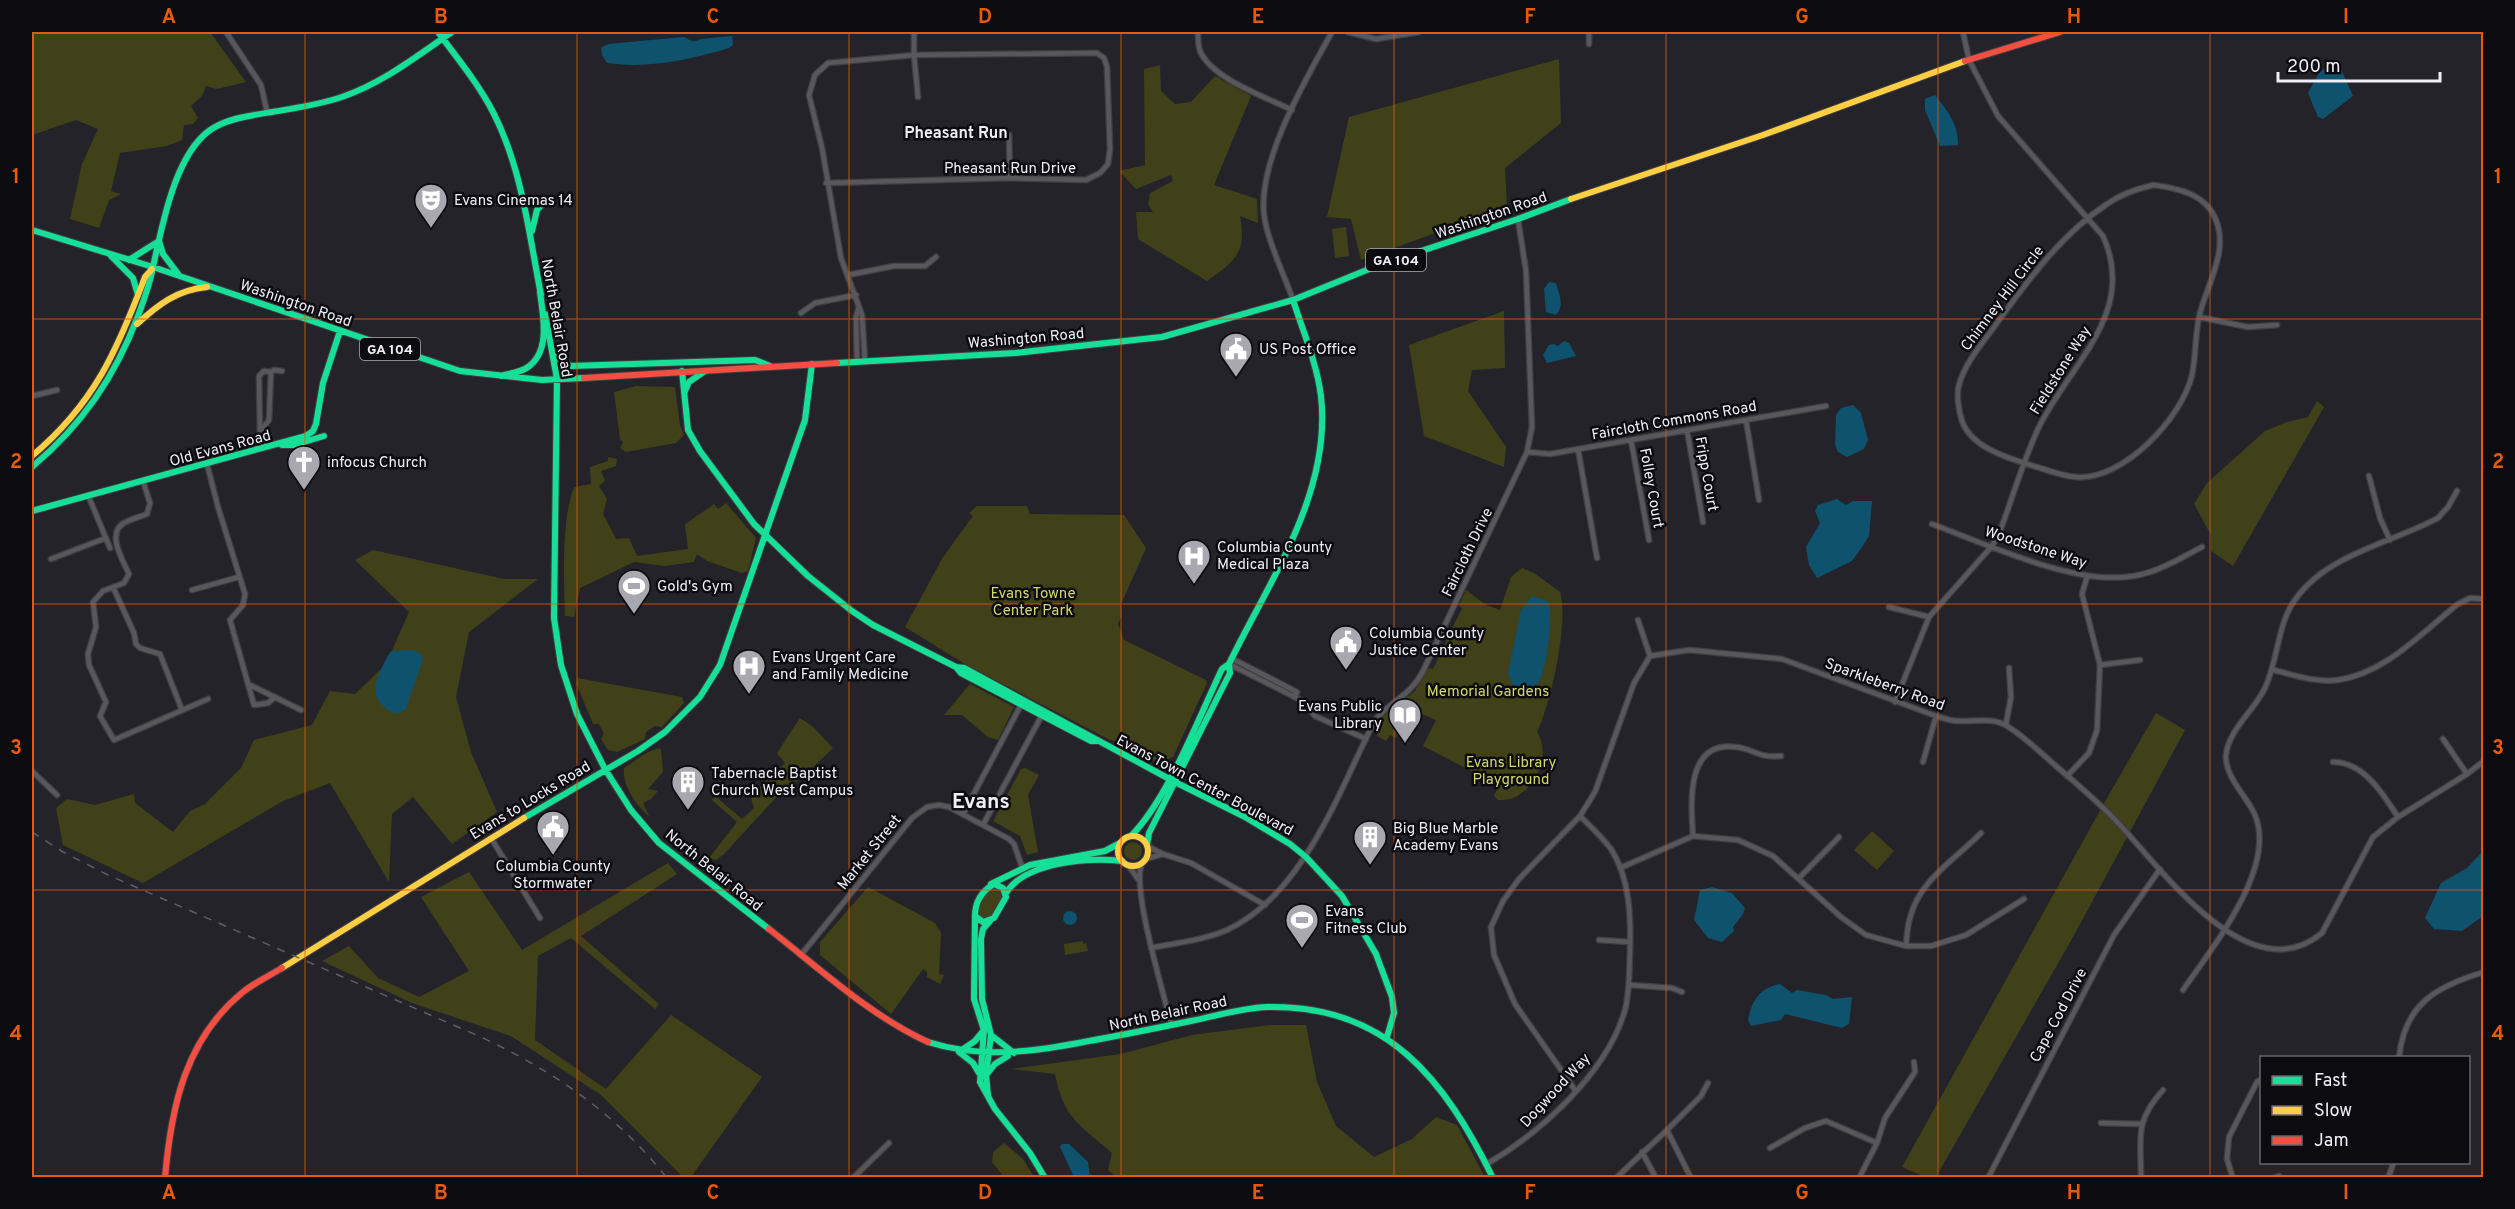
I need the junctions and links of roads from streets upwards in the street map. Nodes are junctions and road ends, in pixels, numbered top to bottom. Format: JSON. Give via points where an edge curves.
{"nodes":[{"id":1,"x":226,"y":32,"type":"edge"},
{"id":2,"x":438,"y":32,"type":"edge"},
{"id":3,"x":452,"y":32,"type":"edge"},
{"id":4,"x":914,"y":32,"type":"edge"},
{"id":5,"x":1198,"y":32,"type":"edge"},
{"id":6,"x":1332,"y":32,"type":"edge"},
{"id":7,"x":1348,"y":32,"type":"edge"},
{"id":8,"x":1419,"y":32,"type":"edge"},
{"id":9,"x":1589,"y":32,"type":"edge"},
{"id":10,"x":1963,"y":32,"type":"edge"},
{"id":11,"x":2060,"y":32,"type":"edge"},
{"id":12,"x":443,"y":38,"type":"junction"},
{"id":13,"x":1589,"y":44,"type":"dead end"},
{"id":14,"x":914,"y":54,"type":"junction"},
{"id":15,"x":1970,"y":60,"type":"junction"},
{"id":16,"x":918,"y":97,"type":"dead end"},
{"id":17,"x":1292,"y":110,"type":"junction"},
{"id":18,"x":267,"y":112,"type":"junction"},
{"id":19,"x":1009,"y":135,"type":"dead end"},
{"id":20,"x":1010,"y":178,"type":"junction"},
{"id":21,"x":826,"y":183,"type":"junction"},
{"id":22,"x":546,"y":200,"type":"dead end"},
{"id":23,"x":1518,"y":219,"type":"junction"},
{"id":24,"x":2088,"y":219,"type":"junction"},
{"id":25,"x":32,"y":230,"type":"edge"},
{"id":26,"x":531,"y":234,"type":"junction"},
{"id":27,"x":159,"y":241,"type":"junction"},
{"id":28,"x":109,"y":254,"type":"junction"},
{"id":29,"x":936,"y":257,"type":"dead end"},
{"id":30,"x":129,"y":260,"type":"junction"},
{"id":31,"x":153,"y":267,"type":"junction"},
{"id":32,"x":179,"y":275,"type":"junction"},
{"id":33,"x":848,"y":275,"type":"junction"},
{"id":34,"x":213,"y":287,"type":"junction"},
{"id":35,"x":540,"y":292,"type":"junction"},
{"id":36,"x":855,"y":294,"type":"junction"},
{"id":37,"x":138,"y":296,"type":"junction"},
{"id":38,"x":1293,"y":300,"type":"junction"},
{"id":39,"x":859,"y":307,"type":"junction"},
{"id":40,"x":801,"y":313,"type":"dead end"},
{"id":41,"x":2199,"y":317,"type":"junction"},
{"id":42,"x":2277,"y":325,"type":"dead end"},
{"id":43,"x":135,"y":326,"type":"junction"},
{"id":44,"x":340,"y":331,"type":"junction"},
{"id":45,"x":554,"y":356,"type":"junction"},
{"id":46,"x":857,"y":362,"type":"junction"},
{"id":47,"x":866,"y":362,"type":"junction"},
{"id":48,"x":812,"y":364,"type":"junction"},
{"id":49,"x":772,"y":367,"type":"junction"},
{"id":50,"x":707,"y":370,"type":"junction"},
{"id":51,"x":282,"y":371,"type":"dead end"},
{"id":52,"x":682,"y":371,"type":"junction"},
{"id":53,"x":271,"y":372,"type":"junction"},
{"id":54,"x":498,"y":377,"type":"junction"},
{"id":55,"x":557,"y":379,"type":"junction"},
{"id":56,"x":57,"y":390,"type":"dead end"},
{"id":57,"x":32,"y":396,"type":"edge"},
{"id":58,"x":684,"y":397,"type":"junction"},
{"id":59,"x":1826,"y":406,"type":"dead end"},
{"id":60,"x":1746,"y":420,"type":"junction"},
{"id":61,"x":1687,"y":430,"type":"junction"},
{"id":62,"x":260,"y":432,"type":"junction"},
{"id":63,"x":324,"y":436,"type":"dead end"},
{"id":64,"x":1631,"y":440,"type":"junction"},
{"id":65,"x":278,"y":445,"type":"junction"},
{"id":66,"x":264,"y":448,"type":"junction"},
{"id":67,"x":1578,"y":449,"type":"junction"},
{"id":68,"x":1527,"y":452,"type":"junction"},
{"id":69,"x":32,"y":456,"type":"edge"},
{"id":70,"x":2025,"y":463,"type":"junction"},
{"id":71,"x":207,"y":464,"type":"junction"},
{"id":72,"x":32,"y":466,"type":"edge"},
{"id":73,"x":2369,"y":476,"type":"dead end"},
{"id":74,"x":143,"y":481,"type":"junction"},
{"id":75,"x":2457,"y":491,"type":"dead end"},
{"id":76,"x":88,"y":495,"type":"junction"},
{"id":77,"x":1759,"y":500,"type":"dead end"},
{"id":78,"x":32,"y":511,"type":"edge"},
{"id":79,"x":1703,"y":522,"type":"dead end"},
{"id":80,"x":1932,"y":524,"type":"dead end"},
{"id":81,"x":765,"y":535,"type":"junction"},
{"id":82,"x":106,"y":538,"type":"junction"},
{"id":83,"x":1649,"y":540,"type":"dead end"},
{"id":84,"x":2390,"y":540,"type":"junction"},
{"id":85,"x":1992,"y":546,"type":"junction"},
{"id":86,"x":2202,"y":547,"type":"dead end"},
{"id":87,"x":110,"y":548,"type":"dead end"},
{"id":88,"x":1597,"y":558,"type":"dead end"},
{"id":89,"x":51,"y":559,"type":"dead end"},
{"id":90,"x":239,"y":577,"type":"junction"},
{"id":91,"x":2087,"y":577,"type":"junction"},
{"id":92,"x":113,"y":587,"type":"junction"},
{"id":93,"x":192,"y":590,"type":"dead end"},
{"id":94,"x":2484,"y":599,"type":"edge"},
{"id":95,"x":1889,"y":607,"type":"dead end"},
{"id":96,"x":1929,"y":617,"type":"junction"},
{"id":97,"x":1638,"y":620,"type":"dead end"},
{"id":98,"x":1650,"y":656,"type":"junction"},
{"id":99,"x":2140,"y":660,"type":"dead end"},
{"id":100,"x":1230,"y":661,"type":"junction"},
{"id":101,"x":2100,"y":665,"type":"junction"},
{"id":102,"x":2008,"y":668,"type":"dead end"},
{"id":103,"x":2274,"y":670,"type":"junction"},
{"id":104,"x":248,"y":684,"type":"junction"},
{"id":105,"x":275,"y":697,"type":"junction"},
{"id":106,"x":208,"y":699,"type":"dead end"},
{"id":107,"x":1023,"y":702,"type":"junction"},
{"id":108,"x":1895,"y":702,"type":"junction"},
{"id":109,"x":182,"y":710,"type":"junction"},
{"id":110,"x":301,"y":710,"type":"dead end"},
{"id":111,"x":1043,"y":713,"type":"junction"},
{"id":112,"x":1936,"y":716,"type":"junction"},
{"id":113,"x":2006,"y":724,"type":"junction"},
{"id":114,"x":1366,"y":739,"type":"junction"},
{"id":115,"x":2443,"y":739,"type":"dead end"},
{"id":116,"x":1780,"y":756,"type":"dead end"},
{"id":117,"x":2484,"y":761,"type":"edge"},
{"id":118,"x":1923,"y":762,"type":"dead end"},
{"id":119,"x":2333,"y":762,"type":"dead end"},
{"id":120,"x":605,"y":769,"type":"junction"},
{"id":121,"x":32,"y":771,"type":"edge"},
{"id":122,"x":2467,"y":774,"type":"junction"},
{"id":123,"x":2067,"y":776,"type":"junction"},
{"id":124,"x":1172,"y":780,"type":"junction"},
{"id":125,"x":57,"y":795,"type":"dead end"},
{"id":126,"x":963,"y":814,"type":"junction"},
{"id":127,"x":1580,"y":816,"type":"junction"},
{"id":128,"x":2398,"y":817,"type":"junction"},
{"id":129,"x":983,"y":825,"type":"junction"},
{"id":130,"x":1981,"y":833,"type":"dead end"},
{"id":131,"x":1131,"y":836,"type":"junction"},
{"id":132,"x":1693,"y":836,"type":"junction"},
{"id":133,"x":1839,"y":837,"type":"dead end"},
{"id":134,"x":491,"y":838,"type":"junction"},
{"id":135,"x":1120,"y":843,"type":"junction"},
{"id":136,"x":1147,"y":845,"type":"junction"},
{"id":137,"x":1162,"y":854,"type":"junction"},
{"id":138,"x":1306,"y":857,"type":"junction"},
{"id":139,"x":1144,"y":861,"type":"junction"},
{"id":140,"x":1125,"y":863,"type":"junction"},
{"id":141,"x":1022,"y":867,"type":"junction"},
{"id":142,"x":1620,"y":868,"type":"junction"},
{"id":143,"x":2160,"y":868,"type":"junction"},
{"id":144,"x":1799,"y":878,"type":"junction"},
{"id":145,"x":1138,"y":879,"type":"junction"},
{"id":146,"x":991,"y":884,"type":"junction"},
{"id":147,"x":1006,"y":893,"type":"junction"},
{"id":148,"x":2024,"y":899,"type":"dead end"},
{"id":149,"x":1265,"y":905,"type":"junction"},
{"id":150,"x":975,"y":916,"type":"junction"},
{"id":151,"x":540,"y":918,"type":"dead end"},
{"id":152,"x":990,"y":921,"type":"junction"},
{"id":153,"x":2224,"y":930,"type":"junction"},
{"id":154,"x":1599,"y":940,"type":"dead end"},
{"id":155,"x":1630,"y":942,"type":"junction"},
{"id":156,"x":1906,"y":946,"type":"junction"},
{"id":157,"x":1151,"y":948,"type":"junction"},
{"id":158,"x":801,"y":955,"type":"junction"},
{"id":159,"x":2484,"y":972,"type":"edge"},
{"id":160,"x":978,"y":985,"type":"junction"},
{"id":161,"x":1629,"y":985,"type":"junction"},
{"id":162,"x":2183,"y":990,"type":"dead end"},
{"id":163,"x":1682,"y":992,"type":"dead end"},
{"id":164,"x":1171,"y":1025,"type":"junction"},
{"id":165,"x":984,"y":1030,"type":"junction"},
{"id":166,"x":991,"y":1035,"type":"junction"},
{"id":167,"x":1387,"y":1037,"type":"junction"},
{"id":168,"x":959,"y":1052,"type":"junction"},
{"id":169,"x":985,"y":1054,"type":"junction"},
{"id":170,"x":1012,"y":1054,"type":"junction"},
{"id":171,"x":2400,"y":1056,"type":"edge"},
{"id":172,"x":1914,"y":1062,"type":"dead end"},
{"id":173,"x":983,"y":1075,"type":"junction"},
{"id":174,"x":2260,"y":1080,"type":"edge"},
{"id":175,"x":1708,"y":1083,"type":"dead end"},
{"id":176,"x":1575,"y":1090,"type":"junction"},
{"id":177,"x":2163,"y":1090,"type":"dead end"},
{"id":178,"x":2101,"y":1123,"type":"dead end"},
{"id":179,"x":2141,"y":1124,"type":"junction"},
{"id":180,"x":1667,"y":1130,"type":"junction"},
{"id":181,"x":889,"y":1143,"type":"dead end"},
{"id":182,"x":1877,"y":1143,"type":"junction"},
{"id":183,"x":1770,"y":1149,"type":"dead end"},
{"id":184,"x":1642,"y":1152,"type":"junction"},
{"id":185,"x":1487,"y":1164,"type":"junction"},
{"id":186,"x":165,"y":1178,"type":"edge"},
{"id":187,"x":852,"y":1178,"type":"edge"},
{"id":188,"x":1045,"y":1178,"type":"edge"},
{"id":189,"x":1493,"y":1178,"type":"edge"},
{"id":190,"x":1616,"y":1178,"type":"edge"},
{"id":191,"x":1656,"y":1178,"type":"edge"},
{"id":192,"x":1691,"y":1178,"type":"edge"},
{"id":193,"x":1858,"y":1178,"type":"edge"},
{"id":194,"x":1988,"y":1178,"type":"edge"},
{"id":195,"x":2142,"y":1178,"type":"edge"},
{"id":196,"x":2233,"y":1178,"type":"edge"}],
"edges":[{"from":1,"to":18,"type":"street","via":[[261,85]]},
{"from":2,"to":12,"type":"street","name":"North Belair Road"},
{"from":3,"to":12,"type":"street"},
{"from":4,"to":14,"type":"street"},
{"from":5,"to":17,"type":"street","via":[[1200,51],[1212,67],[1233,82]]},
{"from":6,"to":17,"type":"street"},
{"from":7,"to":8,"type":"street","via":[[1376,39]]},
{"from":9,"to":13,"type":"street"},
{"from":10,"to":15,"type":"street","name":"Fieldstone Way"},
{"from":11,"to":15,"type":"street","name":"Washington Road","number":"GA 104"},
{"from":12,"to":18,"type":"street","via":[[369,86],[316,104]]},
{"from":12,"to":26,"type":"street","name":"North Belair Road","via":[[499,124]]},
{"from":14,"to":16,"type":"street"},
{"from":14,"to":20,"type":"street","name":"Pheasant Run Drive","via":[[1096,53],[1104,57],[1108,164],[1086,180]]},
{"from":14,"to":21,"type":"street","name":"Pheasant Run Drive","via":[[828,63],[815,75],[809,95]]},
{"from":15,"to":23,"type":"street","name":"Washington Road","number":"GA 104"},
{"from":15,"to":24,"type":"street","name":"Fieldstone Way","via":[[1998,116]]},
{"from":17,"to":38,"type":"street","via":[[1272,154],[1265,184],[1264,220]]},
{"from":18,"to":27,"type":"street","via":[[214,128],[196,144],[184,162]]},
{"from":19,"to":20,"type":"street"},
{"from":20,"to":21,"type":"street","name":"Pheasant Run Drive"},
{"from":21,"to":33,"type":"street","name":"Pheasant Run Drive"},
{"from":22,"to":26,"type":"street","via":[[537,210]]},
{"from":23,"to":38,"type":"street","name":"Washington Road","number":"GA 104","via":[[1379,265]]},
{"from":23,"to":68,"type":"street","name":"Faircloth Drive","via":[[1526,271],[1532,427]]},
{"from":24,"to":41,"type":"street","name":"Chimney Hill Circle","via":[[2120,196],[2153,185],[2178,188],[2200,199],[2216,219],[2221,236],[2219,255]]},
{"from":24,"to":70,"type":"street","name":"Fieldstone Way","via":[[2108,248],[2111,293],[2092,346],[2058,392]]},
{"from":24,"to":70,"type":"street","name":"Chimney Hill Circle","via":[[2037,269],[1971,359],[1958,386],[1962,422],[1973,436],[1987,448]]},
{"from":25,"to":28,"type":"street","name":"Washington Road","number":"GA 104"},
{"from":26,"to":35,"type":"street","name":"North Belair Road"},
{"from":27,"to":30,"type":"street"},
{"from":27,"to":31,"type":"street"},
{"from":27,"to":32,"type":"street","via":[[163,254]]},
{"from":28,"to":30,"type":"street","name":"Washington Road","number":"GA 104"},
{"from":28,"to":37,"type":"street","via":[[133,278]]},
{"from":29,"to":33,"type":"street","via":[[925,266],[894,266]]},
{"from":30,"to":31,"type":"street","name":"Washington Road","number":"GA 104"},
{"from":31,"to":32,"type":"street","name":"Washington Road","number":"GA 104"},
{"from":31,"to":37,"type":"street"},
{"from":31,"to":43,"type":"street"},
{"from":32,"to":34,"type":"street","name":"Washington Road","number":"GA 104"},
{"from":33,"to":36,"type":"street","name":"Pheasant Run Drive"},
{"from":34,"to":43,"type":"street","via":[[165,298]]},
{"from":34,"to":44,"type":"street","name":"Washington Road","number":"GA 104"},
{"from":35,"to":45,"type":"street","name":"North Belair Road"},
{"from":35,"to":54,"type":"street","via":[[543,346],[538,357],[527,368]]},
{"from":36,"to":39,"type":"street","name":"Pheasant Run Drive"},
{"from":36,"to":40,"type":"street","via":[[815,303]]},
{"from":37,"to":69,"type":"street","via":[[121,342],[99,383],[74,416]]},
{"from":38,"to":47,"type":"street","name":"Washington Road","number":"GA 104","via":[[1162,337],[1015,353]]},
{"from":38,"to":100,"type":"street","via":[[1321,395],[1323,435],[1319,467],[1306,503]]},
{"from":39,"to":46,"type":"street","name":"Pheasant Run Drive"},
{"from":39,"to":47,"type":"street","name":"Pheasant Run Drive"},
{"from":41,"to":42,"type":"street","via":[[2248,327]]},
{"from":41,"to":70,"type":"street","name":"Chimney Hill Circle","via":[[2192,376],[2182,402],[2165,426],[2138,452],[2096,475],[2077,478]]},
{"from":43,"to":72,"type":"street","via":[[126,351],[89,411],[70,434]]},
{"from":44,"to":54,"type":"street","name":"Washington Road","number":"GA 104","via":[[460,371]]},
{"from":44,"to":65,"type":"street","name":"Old Evans Road","via":[[313,431]]},
{"from":45,"to":49,"type":"street","name":"Washington Road","via":[[571,366],[755,360]]},
{"from":45,"to":55,"type":"street","name":"North Belair Road"},
{"from":46,"to":47,"type":"street","name":"Washington Road","number":"GA 104"},
{"from":46,"to":48,"type":"street","name":"Washington Road","number":"GA 104"},
{"from":48,"to":49,"type":"street","name":"Washington Road","number":"GA 104"},
{"from":48,"to":81,"type":"street","name":"Evans to Locks Road","via":[[806,417]]},
{"from":49,"to":50,"type":"street","name":"Washington Road","number":"GA 104"},
{"from":50,"to":52,"type":"street","name":"Washington Road","number":"GA 104"},
{"from":50,"to":58,"type":"street","via":[[689,382]]},
{"from":51,"to":53,"type":"street"},
{"from":52,"to":55,"type":"street","name":"Washington Road","number":"GA 104"},
{"from":52,"to":58,"type":"street"},
{"from":53,"to":62,"type":"street","via":[[269,420]]},
{"from":53,"to":62,"type":"street","via":[[264,371],[259,376]]},
{"from":54,"to":55,"type":"street","name":"Washington Road","number":"GA 104"},
{"from":55,"to":120,"type":"street","name":"North Belair Road","via":[[556,628],[567,686]]},
{"from":56,"to":57,"type":"street"},
{"from":58,"to":81,"type":"street","name":"Evans Town Center Boulevard","via":[[688,430],[700,451]]},
{"from":59,"to":60,"type":"street","name":"Faircloth Commons Road"},
{"from":60,"to":61,"type":"street","name":"Faircloth Commons Road"},
{"from":60,"to":77,"type":"street"},
{"from":61,"to":64,"type":"street","name":"Faircloth Commons Road"},
{"from":61,"to":79,"type":"street","name":"Fripp Court"},
{"from":62,"to":66,"type":"street"},
{"from":63,"to":65,"type":"street","via":[[314,435],[292,447]]},
{"from":64,"to":67,"type":"street","name":"Faircloth Commons Road"},
{"from":64,"to":83,"type":"street","name":"Folley Court"},
{"from":65,"to":66,"type":"street","name":"Old Evans Road"},
{"from":66,"to":71,"type":"street","name":"Old Evans Road"},
{"from":67,"to":68,"type":"street","name":"Faircloth Commons Road","via":[[1542,455]]},
{"from":67,"to":88,"type":"street"},
{"from":68,"to":114,"type":"street","name":"Faircloth Drive","via":[[1416,686],[1385,709]]},
{"from":70,"to":85,"type":"street","name":"Fieldstone Way"},
{"from":71,"to":74,"type":"street","name":"Old Evans Road"},
{"from":71,"to":90,"type":"street"},
{"from":73,"to":84,"type":"street"},
{"from":74,"to":76,"type":"street","name":"Old Evans Road"},
{"from":74,"to":92,"type":"street","via":[[150,503],[147,514],[120,526],[116,543],[129,574],[124,583]]},
{"from":75,"to":84,"type":"street","via":[[2438,518]]},
{"from":76,"to":78,"type":"street","name":"Old Evans Road"},
{"from":76,"to":82,"type":"street"},
{"from":80,"to":85,"type":"street","name":"Woodstone Way"},
{"from":81,"to":107,"type":"street","name":"Evans Town Center Boulevard","via":[[808,576],[873,625],[964,668]]},
{"from":81,"to":120,"type":"street","name":"Evans to Locks Road","via":[[720,665],[700,697],[659,736]]},
{"from":82,"to":87,"type":"street"},
{"from":82,"to":89,"type":"street"},
{"from":84,"to":103,"type":"street","via":[[2342,560],[2301,593],[2290,608]]},
{"from":85,"to":91,"type":"street","name":"Woodstone Way"},
{"from":85,"to":96,"type":"street","name":"Fieldstone Way"},
{"from":86,"to":91,"type":"street","name":"Woodstone Way","via":[[2146,573]]},
{"from":90,"to":93,"type":"street"},
{"from":90,"to":104,"type":"street","via":[[244,600],[230,620]]},
{"from":91,"to":101,"type":"street","via":[[2082,594]]},
{"from":92,"to":109,"type":"street","via":[[136,644],[160,654]]},
{"from":92,"to":109,"type":"street","via":[[93,602],[96,627],[88,654],[106,702],[100,716],[114,740]]},
{"from":94,"to":103,"type":"street","via":[[2470,598],[2458,604],[2391,659],[2366,671],[2337,680]]},
{"from":95,"to":96,"type":"street"},
{"from":96,"to":108,"type":"street","name":"Fieldstone Way"},
{"from":97,"to":98,"type":"street"},
{"from":98,"to":108,"type":"street","name":"Sparkleberry Road","via":[[1689,650],[1782,659]]},
{"from":98,"to":127,"type":"street","via":[[1634,683],[1595,792]]},
{"from":99,"to":101,"type":"street"},
{"from":100,"to":114,"type":"street","via":[[1296,694],[1312,715]]},
{"from":100,"to":124,"type":"street","via":[[1230,673]]},
{"from":101,"to":123,"type":"street","via":[[2097,730],[2089,753]]},
{"from":102,"to":113,"type":"street","via":[[2010,697]]},
{"from":103,"to":153,"type":"street","via":[[2258,701],[2238,725],[2226,753],[2226,766],[2254,813],[2261,844],[2248,885]]},
{"from":104,"to":105,"type":"street"},
{"from":104,"to":105,"type":"street","via":[[254,705],[268,703]]},
{"from":105,"to":110,"type":"street"},
{"from":106,"to":109,"type":"street"},
{"from":107,"to":111,"type":"street","name":"Evans Town Center Boulevard"},
{"from":107,"to":126,"type":"street"},
{"from":108,"to":112,"type":"street","name":"Sparkleberry Road"},
{"from":111,"to":124,"type":"street","name":"Evans Town Center Boulevard"},
{"from":111,"to":129,"type":"street"},
{"from":112,"to":113,"type":"street","name":"Sparkleberry Road"},
{"from":112,"to":118,"type":"street"},
{"from":113,"to":123,"type":"street"},
{"from":114,"to":138,"type":"street","name":"Faircloth Drive"},
{"from":115,"to":122,"type":"street"},
{"from":116,"to":132,"type":"street","via":[[1764,758],[1737,747],[1716,748],[1702,760],[1692,782]]},
{"from":117,"to":122,"type":"street"},
{"from":119,"to":128,"type":"street","via":[[2344,762],[2359,770],[2380,790]]},
{"from":120,"to":134,"type":"street","name":"Evans to Locks Road"},
{"from":120,"to":158,"type":"street","name":"North Belair Road","via":[[631,810],[659,843]]},
{"from":121,"to":125,"type":"street"},
{"from":122,"to":128,"type":"street"},
{"from":123,"to":143,"type":"street","via":[[2118,822]]},
{"from":124,"to":131,"type":"street"},
{"from":124,"to":136,"type":"street"},
{"from":124,"to":138,"type":"street","name":"Evans Town Center Boulevard","via":[[1245,817]]},
{"from":126,"to":129,"type":"street","name":"Market Street"},
{"from":126,"to":158,"type":"street","name":"Market Street","via":[[939,805],[917,813]]},
{"from":127,"to":142,"type":"street","name":"Dogwood Way","via":[[1611,850]]},
{"from":127,"to":176,"type":"street","via":[[1519,879],[1491,927],[1494,956],[1515,1004]]},
{"from":128,"to":153,"type":"street","via":[[2373,837],[2322,933],[2311,942],[2296,949],[2267,950]]},
{"from":129,"to":141,"type":"street","name":"Market Street","via":[[1011,840]]},
{"from":130,"to":156,"type":"street","via":[[1923,891],[1910,917]]},
{"from":131,"to":135,"type":"street"},
{"from":131,"to":136,"type":"street"},
{"from":132,"to":142,"type":"street"},
{"from":132,"to":144,"type":"street","via":[[1738,840],[1773,856]]},
{"from":133,"to":144,"type":"street"},
{"from":134,"to":151,"type":"street"},
{"from":134,"to":186,"type":"street","name":"Evans to Locks Road","via":[[251,987],[222,1011],[202,1037],[178,1088]]},
{"from":135,"to":140,"type":"street","via":[[1118,851]]},
{"from":135,"to":141,"type":"street","via":[[1105,851]]},
{"from":136,"to":137,"type":"street"},
{"from":136,"to":139,"type":"street"},
{"from":137,"to":139,"type":"street"},
{"from":137,"to":149,"type":"street","via":[[1191,863]]},
{"from":138,"to":149,"type":"street","name":"Faircloth Drive"},
{"from":138,"to":167,"type":"street","name":"Evans Town Center Boulevard","via":[[1342,896],[1376,954],[1392,997],[1394,1013]]},
{"from":139,"to":140,"type":"street"},
{"from":139,"to":145,"type":"street"},
{"from":140,"to":145,"type":"street"},
{"from":140,"to":147,"type":"street","via":[[1099,859],[1033,871],[1013,881]]},
{"from":141,"to":146,"type":"street"},
{"from":142,"to":155,"type":"street","name":"Dogwood Way","via":[[1627,890]]},
{"from":143,"to":153,"type":"street"},
{"from":143,"to":194,"type":"street","name":"Cape Cod Drive","via":[[2114,935]]},
{"from":144,"to":156,"type":"street","via":[[1866,934]]},
{"from":145,"to":157,"type":"street"},
{"from":146,"to":147,"type":"street","via":[[1001,886]]},
{"from":146,"to":150,"type":"street","via":[[975,906]]},
{"from":147,"to":152,"type":"street"},
{"from":148,"to":156,"type":"street","via":[[1966,935],[1930,946]]},
{"from":149,"to":157,"type":"street","name":"Faircloth Drive","via":[[1227,930]]},
{"from":150,"to":152,"type":"street","via":[[983,922]]},
{"from":150,"to":160,"type":"street"},
{"from":152,"to":160,"type":"street","via":[[981,936]]},
{"from":153,"to":162,"type":"street"},
{"from":154,"to":155,"type":"street"},
{"from":155,"to":161,"type":"street","name":"Dogwood Way"},
{"from":157,"to":164,"type":"street"},
{"from":158,"to":168,"type":"street","name":"North Belair Road","via":[[892,1024],[928,1043]]},
{"from":159,"to":171,"type":"street","via":[[2453,981],[2430,995],[2413,1013]]},
{"from":160,"to":165,"type":"street","via":[[974,999]]},
{"from":160,"to":166,"type":"street"},
{"from":161,"to":163,"type":"street"},
{"from":161,"to":176,"type":"street","name":"Dogwood Way","via":[[1625,1010],[1612,1041]]},
{"from":164,"to":167,"type":"street","name":"North Belair Road","via":[[1231,1011],[1296,1008],[1327,1013]]},
{"from":164,"to":170,"type":"street","name":"North Belair Road"},
{"from":165,"to":168,"type":"street"},
{"from":165,"to":169,"type":"street"},
{"from":166,"to":169,"type":"street"},
{"from":166,"to":170,"type":"street"},
{"from":167,"to":185,"type":"street","name":"North Belair Road","via":[[1419,1061],[1441,1086]]},
{"from":168,"to":169,"type":"street","name":"North Belair Road"},
{"from":168,"to":173,"type":"street"},
{"from":169,"to":170,"type":"street","name":"North Belair Road"},
{"from":169,"to":173,"type":"street"},
{"from":170,"to":173,"type":"street"},
{"from":172,"to":182,"type":"street","via":[[1915,1072],[1885,1118]]},
{"from":173,"to":188,"type":"street","via":[[989,1098]]},
{"from":174,"to":196,"type":"street","via":[[2229,1137],[2227,1159]]},
{"from":175,"to":180,"type":"street","via":[[1701,1096]]},
{"from":176,"to":185,"type":"street","name":"Dogwood Way","via":[[1537,1130]]},
{"from":177,"to":179,"type":"street","via":[[2148,1107]]},
{"from":178,"to":179,"type":"street"},
{"from":179,"to":195,"type":"street"},
{"from":180,"to":184,"type":"street"},
{"from":180,"to":192,"type":"street"},
{"from":181,"to":187,"type":"street"},
{"from":182,"to":183,"type":"street","via":[[1826,1121],[1805,1128]]},
{"from":182,"to":193,"type":"street"},
{"from":184,"to":190,"type":"street"},
{"from":184,"to":191,"type":"street"},
{"from":185,"to":189,"type":"street","name":"North Belair Road"}]}
